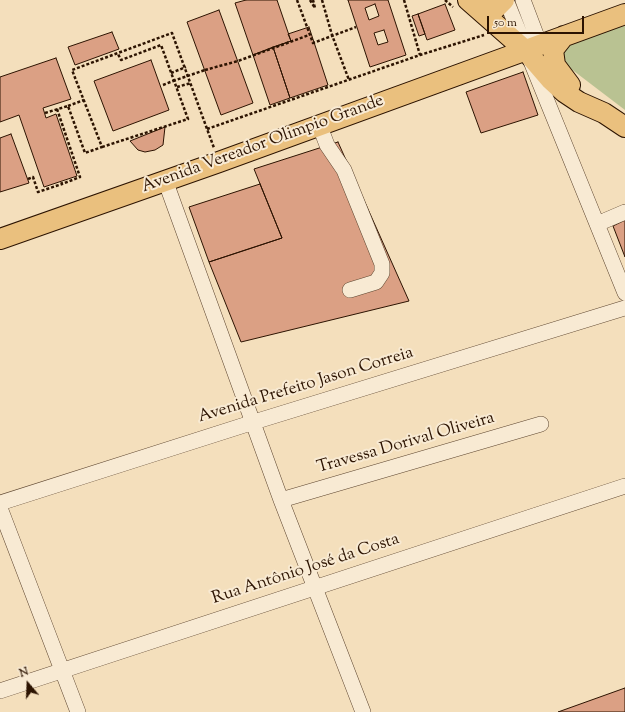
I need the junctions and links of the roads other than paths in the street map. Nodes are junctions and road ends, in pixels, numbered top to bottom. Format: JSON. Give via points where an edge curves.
{"nodes":[{"id":1,"x":505,"y":0,"type":"edge"},
{"id":2,"x":523,"y":0,"type":"edge"},
{"id":3,"x":473,"y":4,"type":"edge"},
{"id":4,"x":625,"y":14,"type":"edge"},
{"id":5,"x":564,"y":36,"type":"junction"},
{"id":6,"x":533,"y":48,"type":"junction"},
{"id":7,"x":604,"y":113,"type":"junction"},
{"id":8,"x":319,"y":124,"type":"junction"},
{"id":9,"x":625,"y":127,"type":"edge"},
{"id":10,"x":165,"y":180,"type":"junction"},
{"id":11,"x":625,"y":212,"type":"edge"},
{"id":12,"x":597,"y":224,"type":"junction"},
{"id":13,"x":0,"y":239,"type":"edge"},
{"id":14,"x":350,"y":290,"type":"dead end"},
{"id":15,"x":625,"y":294,"type":"edge"},
{"id":16,"x":625,"y":308,"type":"edge"},
{"id":17,"x":254,"y":422,"type":"junction"},
{"id":18,"x":541,"y":424,"type":"dead end"},
{"id":19,"x":625,"y":486,"type":"edge"},
{"id":20,"x":281,"y":500,"type":"junction"},
{"id":21,"x":0,"y":503,"type":"edge"},
{"id":22,"x":0,"y":508,"type":"edge"},
{"id":23,"x":314,"y":587,"type":"junction"},
{"id":24,"x":63,"y":670,"type":"junction"},
{"id":25,"x":0,"y":691,"type":"edge"},
{"id":26,"x":78,"y":712,"type":"edge"},
{"id":27,"x":363,"y":712,"type":"edge"}],
"edges":[{"from":1,"to":3,"type":"main road","via":[[496,8]]},
{"from":1,"to":6,"type":"street"},
{"from":2,"to":6,"type":"street"},
{"from":3,"to":6,"type":"main road"},
{"from":4,"to":5,"type":"main road","name":"Avenida Vereador Olimpio Grande"},
{"from":5,"to":6,"type":"main road","name":"Avenida Vereador Olimpio Grande"},
{"from":5,"to":7,"type":"main road","via":[[553,50],[555,65],[572,87]]},
{"from":6,"to":7,"type":"main road","via":[[551,80],[564,92]]},
{"from":6,"to":8,"type":"main road","name":"Avenida Vereador Olimpio Grande"},
{"from":6,"to":12,"type":"street"},
{"from":7,"to":9,"type":"main road"},
{"from":8,"to":10,"type":"main road","name":"Avenida Vereador Olimpio Grande"},
{"from":8,"to":14,"type":"street","via":[[327,145],[344,170],[382,264],[382,273],[376,282]]},
{"from":10,"to":13,"type":"main road","name":"Avenida Vereador Olimpio Grande"},
{"from":10,"to":17,"type":"street"},
{"from":11,"to":12,"type":"street"},
{"from":12,"to":15,"type":"street"},
{"from":16,"to":17,"type":"street","name":"Avenida Prefeito Jason Correia"},
{"from":17,"to":20,"type":"street"},
{"from":17,"to":21,"type":"street","name":"Avenida Prefeito Jason Correia"},
{"from":18,"to":20,"type":"street","name":"Travessa Dorival Oliveira"},
{"from":19,"to":23,"type":"street","name":"Rua Antônio José da Costa"},
{"from":20,"to":23,"type":"street"},
{"from":22,"to":24,"type":"street"},
{"from":23,"to":24,"type":"street","name":"Rua Antônio José da Costa"},
{"from":23,"to":27,"type":"street"},
{"from":24,"to":25,"type":"street","name":"Rua Antônio José da Costa"},
{"from":24,"to":26,"type":"street"}]}
